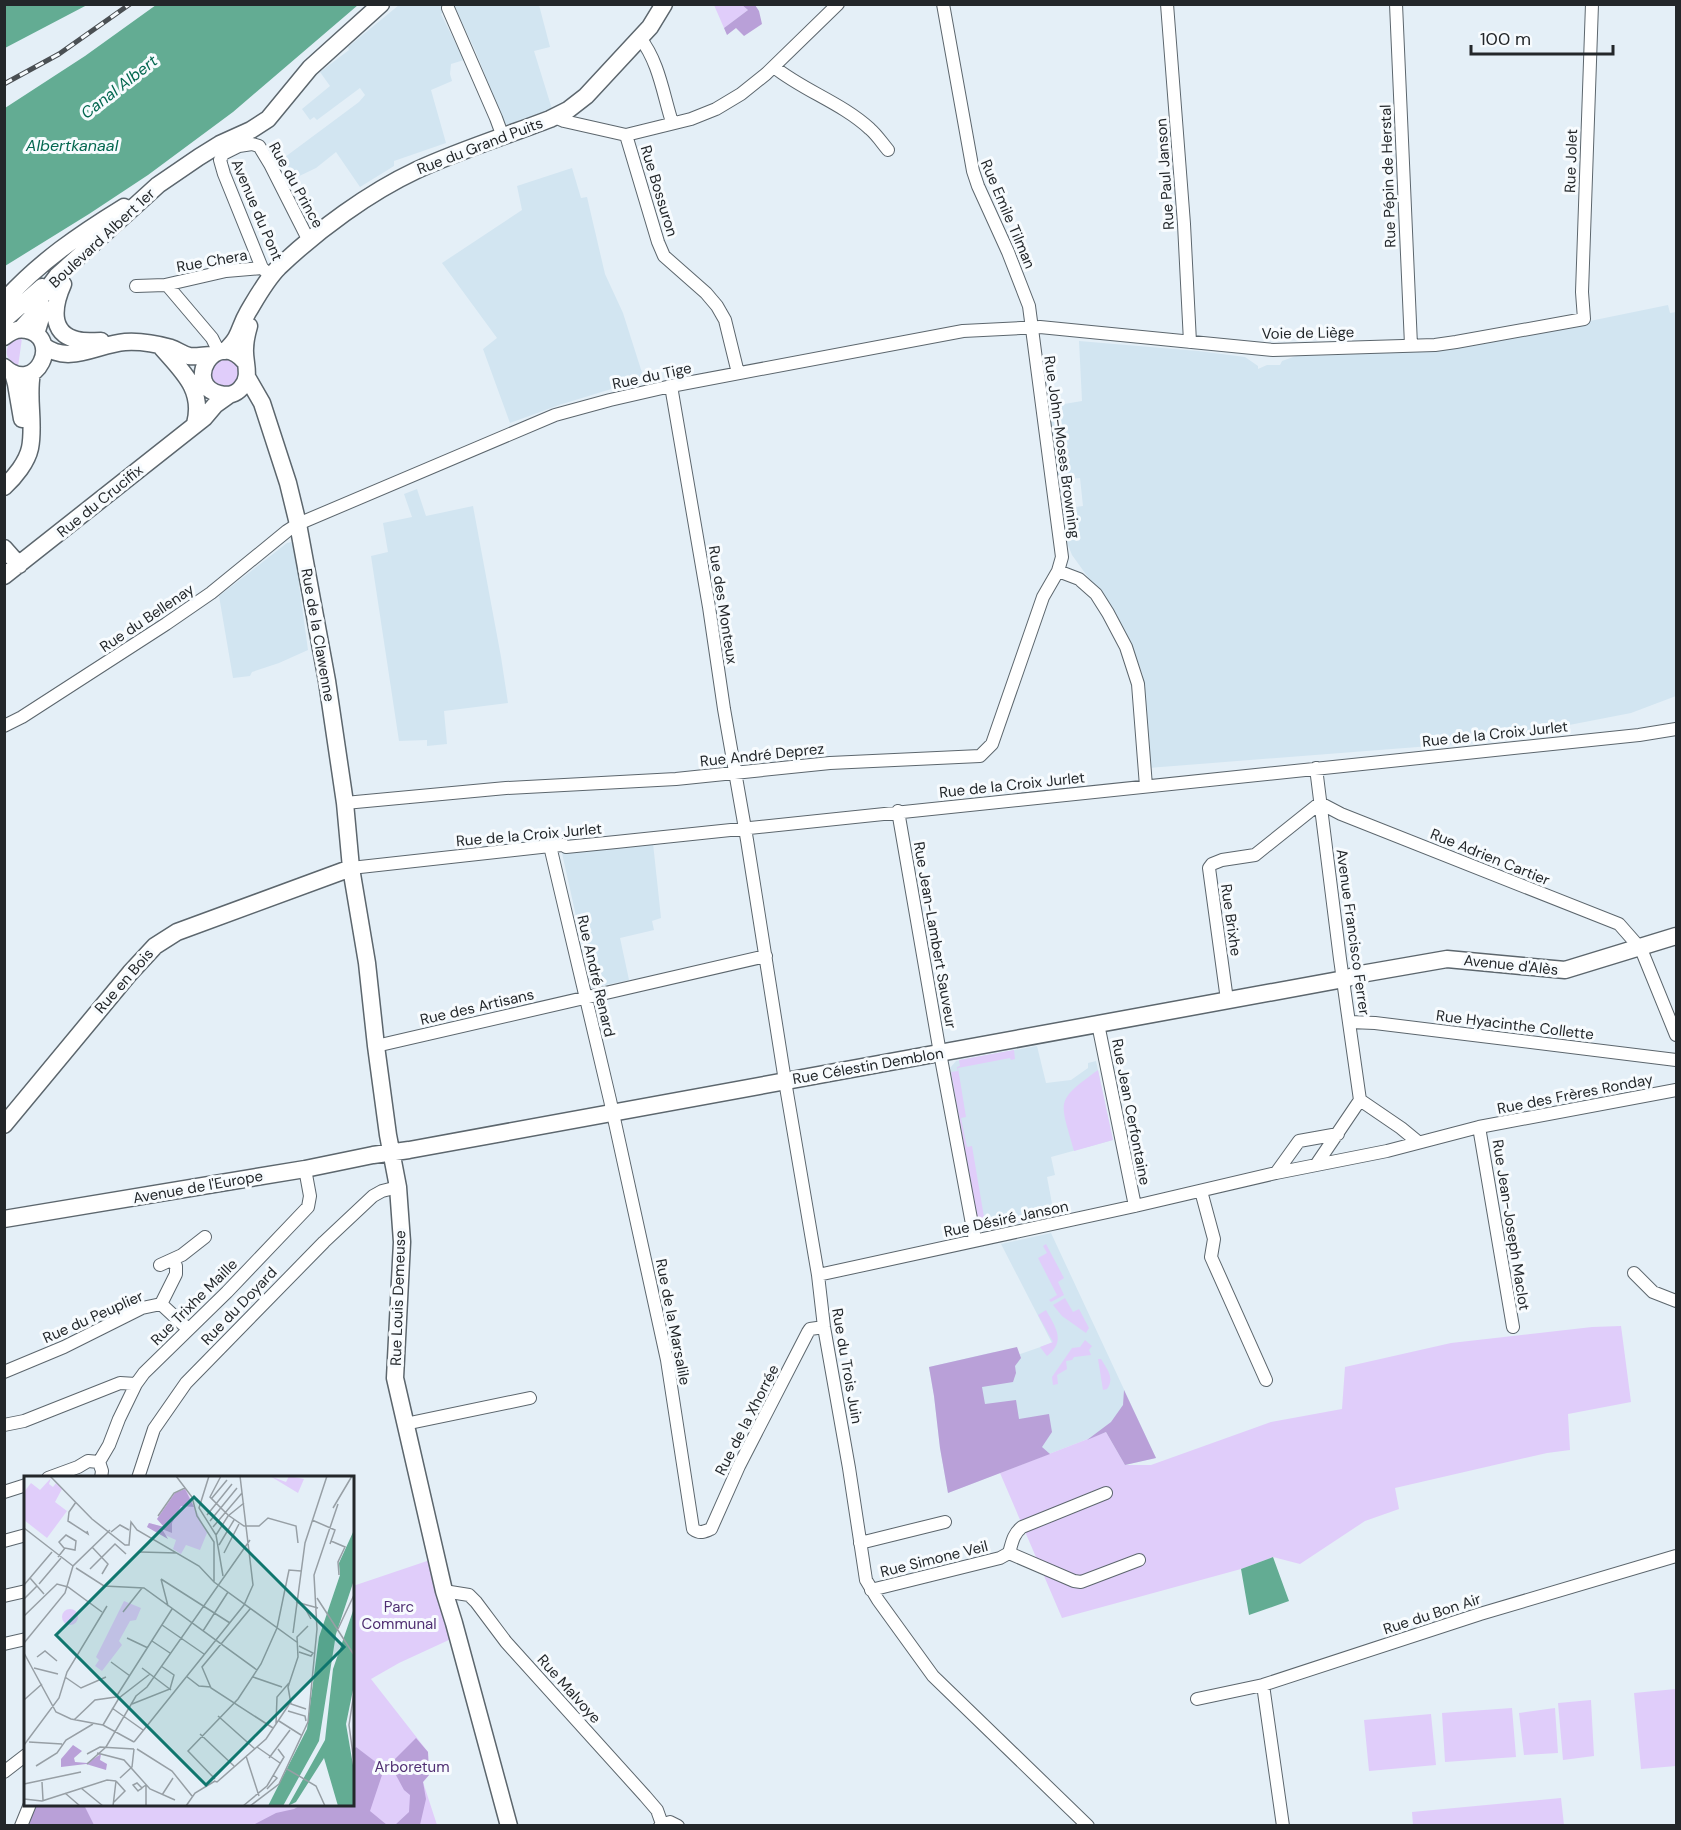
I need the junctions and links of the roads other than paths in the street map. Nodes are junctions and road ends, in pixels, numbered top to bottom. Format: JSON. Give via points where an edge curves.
{"nodes":[{"id":1,"x":664,"y":4,"type":"edge"},
{"id":2,"x":838,"y":4,"type":"edge"},
{"id":3,"x":943,"y":4,"type":"edge"},
{"id":4,"x":1167,"y":4,"type":"edge"},
{"id":5,"x":1396,"y":4,"type":"edge"},
{"id":6,"x":1592,"y":4,"type":"edge"},
{"id":7,"x":380,"y":5,"type":"edge"},
{"id":8,"x":448,"y":8,"type":"dead end"},
{"id":9,"x":640,"y":38,"type":"junction"},
{"id":10,"x":774,"y":67,"type":"junction"},
{"id":11,"x":555,"y":117,"type":"junction"},
{"id":12,"x":672,"y":122,"type":"junction"},
{"id":13,"x":626,"y":135,"type":"junction"},
{"id":14,"x":503,"y":137,"type":"junction"},
{"id":15,"x":256,"y":144,"type":"joint"},
{"id":16,"x":888,"y":150,"type":"dead end"},
{"id":17,"x":162,"y":183,"type":"junction"},
{"id":18,"x":309,"y":242,"type":"junction"},
{"id":19,"x":266,"y":272,"type":"junction"},
{"id":20,"x":60,"y":280,"type":"junction"},
{"id":21,"x":167,"y":285,"type":"junction"},
{"id":22,"x":136,"y":286,"type":"dead end"},
{"id":23,"x":4,"y":301,"type":"edge"},
{"id":24,"x":254,"y":303,"type":"junction"},
{"id":25,"x":1584,"y":318,"type":"joint"},
{"id":26,"x":4,"y":320,"type":"edge"},
{"id":27,"x":1032,"y":327,"type":"junction"},
{"id":28,"x":34,"y":336,"type":"junction"},
{"id":29,"x":4,"y":337,"type":"edge"},
{"id":30,"x":126,"y":342,"type":"junction"},
{"id":31,"x":1190,"y":342,"type":"junction"},
{"id":32,"x":1411,"y":345,"type":"junction"},
{"id":33,"x":161,"y":347,"type":"junction"},
{"id":34,"x":96,"y":349,"type":"junction"},
{"id":35,"x":219,"y":352,"type":"junction"},
{"id":36,"x":7,"y":369,"type":"edge"},
{"id":37,"x":246,"y":370,"type":"junction"},
{"id":38,"x":35,"y":371,"type":"junction"},
{"id":39,"x":738,"y":373,"type":"junction"},
{"id":40,"x":205,"y":381,"type":"junction"},
{"id":41,"x":671,"y":386,"type":"junction"},
{"id":42,"x":231,"y":394,"type":"junction"},
{"id":43,"x":263,"y":407,"type":"junction"},
{"id":44,"x":195,"y":424,"type":"junction"},
{"id":45,"x":19,"y":469,"type":"junction"},
{"id":46,"x":4,"y":487,"type":"edge"},
{"id":47,"x":298,"y":524,"type":"junction"},
{"id":48,"x":4,"y":548,"type":"edge"},
{"id":49,"x":19,"y":565,"type":"junction"},
{"id":50,"x":1058,"y":571,"type":"junction"},
{"id":51,"x":5,"y":575,"type":"edge"},
{"id":52,"x":4,"y":726,"type":"edge"},
{"id":53,"x":1677,"y":729,"type":"edge"},
{"id":54,"x":1316,"y":768,"type":"junction"},
{"id":55,"x":736,"y":772,"type":"junction"},
{"id":56,"x":1146,"y":786,"type":"junction"},
{"id":57,"x":345,"y":803,"type":"junction"},
{"id":58,"x":1320,"y":804,"type":"junction"},
{"id":59,"x":898,"y":812,"type":"junction"},
{"id":60,"x":745,"y":828,"type":"junction"},
{"id":61,"x":550,"y":846,"type":"junction"},
{"id":62,"x":351,"y":868,"type":"junction"},
{"id":63,"x":1677,"y":936,"type":"edge"},
{"id":64,"x":1641,"y":949,"type":"junction"},
{"id":65,"x":766,"y":956,"type":"junction"},
{"id":66,"x":1344,"y":980,"type":"junction"},
{"id":67,"x":586,"y":997,"type":"junction"},
{"id":68,"x":1227,"y":1000,"type":"junction"},
{"id":69,"x":1350,"y":1022,"type":"junction"},
{"id":70,"x":1098,"y":1024,"type":"junction"},
{"id":71,"x":1677,"y":1035,"type":"edge"},
{"id":72,"x":376,"y":1046,"type":"junction"},
{"id":73,"x":940,"y":1053,"type":"junction"},
{"id":74,"x":1677,"y":1060,"type":"edge"},
{"id":75,"x":785,"y":1081,"type":"junction"},
{"id":76,"x":1677,"y":1090,"type":"edge"},
{"id":77,"x":1360,"y":1100,"type":"junction"},
{"id":78,"x":613,"y":1113,"type":"junction"},
{"id":79,"x":4,"y":1125,"type":"edge"},
{"id":80,"x":1479,"y":1127,"type":"junction"},
{"id":81,"x":1338,"y":1134,"type":"junction"},
{"id":82,"x":1418,"y":1142,"type":"junction"},
{"id":83,"x":392,"y":1152,"type":"junction"},
{"id":84,"x":1316,"y":1165,"type":"junction"},
{"id":85,"x":304,"y":1169,"type":"junction"},
{"id":86,"x":1276,"y":1173,"type":"junction"},
{"id":87,"x":398,"y":1187,"type":"junction"},
{"id":88,"x":1201,"y":1191,"type":"junction"},
{"id":89,"x":1135,"y":1206,"type":"junction"},
{"id":90,"x":4,"y":1219,"type":"edge"},
{"id":91,"x":205,"y":1237,"type":"dead end"},
{"id":92,"x":975,"y":1240,"type":"junction"},
{"id":93,"x":1634,"y":1272,"type":"dead end"},
{"id":94,"x":818,"y":1275,"type":"junction"},
{"id":95,"x":1677,"y":1301,"type":"edge"},
{"id":96,"x":161,"y":1304,"type":"junction"},
{"id":97,"x":824,"y":1326,"type":"junction"},
{"id":98,"x":1513,"y":1327,"type":"dead end"},
{"id":99,"x":188,"y":1329,"type":"junction"},
{"id":100,"x":4,"y":1372,"type":"edge"},
{"id":101,"x":1266,"y":1380,"type":"dead end"},
{"id":102,"x":136,"y":1384,"type":"junction"},
{"id":103,"x":530,"y":1398,"type":"dead end"},
{"id":104,"x":405,"y":1424,"type":"junction"},
{"id":105,"x":4,"y":1425,"type":"edge"},
{"id":106,"x":78,"y":1472,"type":"edge"},
{"id":107,"x":101,"y":1472,"type":"edge"},
{"id":108,"x":58,"y":1476,"type":"edge"},
{"id":109,"x":139,"y":1476,"type":"edge"},
{"id":110,"x":24,"y":1486,"type":"edge"},
{"id":111,"x":4,"y":1492,"type":"edge"},
{"id":112,"x":1106,"y":1493,"type":"dead end"},
{"id":113,"x":945,"y":1522,"type":"dead end"},
{"id":114,"x":702,"y":1533,"type":"joint"},
{"id":115,"x":24,"y":1536,"type":"edge"},
{"id":116,"x":4,"y":1541,"type":"edge"},
{"id":117,"x":860,"y":1543,"type":"junction"},
{"id":118,"x":1009,"y":1553,"type":"junction"},
{"id":119,"x":1677,"y":1556,"type":"edge"},
{"id":120,"x":1138,"y":1560,"type":"dead end"},
{"id":121,"x":871,"y":1590,"type":"junction"},
{"id":122,"x":24,"y":1591,"type":"edge"},
{"id":123,"x":444,"y":1591,"type":"junction"},
{"id":124,"x":4,"y":1596,"type":"edge"},
{"id":125,"x":24,"y":1639,"type":"edge"},
{"id":126,"x":4,"y":1644,"type":"edge"},
{"id":127,"x":1263,"y":1685,"type":"junction"},
{"id":128,"x":1197,"y":1699,"type":"dead end"},
{"id":129,"x":24,"y":1757,"type":"edge"},
{"id":130,"x":4,"y":1772,"type":"edge"},
{"id":131,"x":29,"y":1806,"type":"edge"},
{"id":132,"x":661,"y":1825,"type":"edge"},
{"id":133,"x":21,"y":1826,"type":"edge"},
{"id":134,"x":510,"y":1826,"type":"edge"},
{"id":135,"x":678,"y":1826,"type":"edge"},
{"id":136,"x":1088,"y":1826,"type":"edge"},
{"id":137,"x":1283,"y":1826,"type":"edge"}],
"edges":[{"from":1,"to":9,"type":"street","name":"Rue du Grand Puits"},
{"from":2,"to":10,"type":"street"},
{"from":3,"to":27,"type":"street","name":"Rue Emile Tilman","via":[[970,161],[1023,288]]},
{"from":4,"to":31,"type":"street","name":"Rue Paul Janson"},
{"from":5,"to":32,"type":"street","name":"Rue Pépin de Herstal"},
{"from":6,"to":25,"type":"street","name":"Rue Jolet"},
{"from":7,"to":17,"type":"street","name":"Boulevard Albert 1er","via":[[310,68],[268,119]]},
{"from":8,"to":14,"type":"street"},
{"from":9,"to":11,"type":"street","name":"Rue du Grand Puits","via":[[582,100]]},
{"from":9,"to":12,"type":"street","via":[[657,71]]},
{"from":10,"to":12,"type":"street","via":[[716,109]]},
{"from":10,"to":16,"type":"street","via":[[846,111],[870,129]]},
{"from":11,"to":13,"type":"street"},
{"from":11,"to":14,"type":"street","name":"Rue du Grand Puits"},
{"from":12,"to":13,"type":"street"},
{"from":13,"to":39,"type":"street","name":"Rue Bossuron","via":[[664,256],[717,306],[725,320]]},
{"from":14,"to":18,"type":"street","name":"Rue du Grand Puits","via":[[396,181]]},
{"from":15,"to":18,"type":"street","name":"Rue du Prince"},
{"from":15,"to":19,"type":"street","name":"Avenue du Pont","via":[[233,148],[220,160]]},
{"from":17,"to":20,"type":"street","name":"Boulevard Albert 1er","via":[[107,244]]},
{"from":17,"to":23,"type":"street","via":[[78,235]]},
{"from":18,"to":19,"type":"street","name":"Rue du Grand Puits"},
{"from":19,"to":21,"type":"street","name":"Rue Chera","via":[[226,271]]},
{"from":19,"to":24,"type":"street","name":"Rue du Grand Puits"},
{"from":20,"to":26,"type":"street","via":[[32,295]]},
{"from":20,"to":28,"type":"street","name":"Boulevard Albert 1er","via":[[39,300],[31,318]]},
{"from":20,"to":30,"type":"street","via":[[55,307],[57,323],[65,335],[79,341]]},
{"from":21,"to":22,"type":"street","name":"Rue Chera"},
{"from":21,"to":35,"type":"street","name":"Rue Chera","via":[[212,338]]},
{"from":24,"to":35,"type":"street","via":[[238,338]]},
{"from":24,"to":37,"type":"street","via":[[245,341]]},
{"from":25,"to":32,"type":"street","name":"Voie de Liège","via":[[1456,342]]},
{"from":27,"to":31,"type":"street","name":"Voie de Liège"},
{"from":27,"to":39,"type":"street","name":"Rue du Tige","via":[[953,332]]},
{"from":27,"to":50,"type":"street","name":"Rue John-Moses Browning","via":[[1062,556]]},
{"from":28,"to":29,"type":"street","via":[[10,332]]},
{"from":28,"to":34,"type":"street","via":[[60,354]]},
{"from":28,"to":38,"type":"street","name":"Boulevard Albert 1er","via":[[44,357]]},
{"from":30,"to":33,"type":"street"},
{"from":30,"to":34,"type":"street"},
{"from":31,"to":32,"type":"street","name":"Voie de Liège","via":[[1273,350]]},
{"from":33,"to":35,"type":"street","via":[[192,356]]},
{"from":33,"to":40,"type":"street"},
{"from":33,"to":44,"type":"street","via":[[184,373],[196,395]]},
{"from":34,"to":38,"type":"street","via":[[75,362],[51,364]]},
{"from":35,"to":37,"type":"street","via":[[234,353]]},
{"from":35,"to":40,"type":"street","via":[[206,362]]},
{"from":36,"to":38,"type":"street","via":[[22,375]]},
{"from":36,"to":45,"type":"street","via":[[16,384],[23,437]]},
{"from":37,"to":42,"type":"street","via":[[241,389]]},
{"from":37,"to":43,"type":"street","name":"Rue de la Clawenne"},
{"from":38,"to":45,"type":"street","name":"Boulevard Albert 1er","via":[[30,385],[30,448]]},
{"from":39,"to":41,"type":"street","name":"Rue du Tige"},
{"from":40,"to":42,"type":"street","via":[[216,393]]},
{"from":40,"to":44,"type":"street","name":"Rue du Crucifix","via":[[206,404]]},
{"from":41,"to":47,"type":"street","name":"Rue du Tige","via":[[555,415]]},
{"from":41,"to":55,"type":"street","name":"Rue des Monteux"},
{"from":42,"to":43,"type":"street","via":[[249,398]]},
{"from":42,"to":44,"type":"street","name":"Rue du Crucifix"},
{"from":43,"to":47,"type":"street","name":"Rue de la Clawenne"},
{"from":44,"to":49,"type":"street","name":"Rue du Crucifix"},
{"from":45,"to":46,"type":"street"},
{"from":47,"to":52,"type":"street","name":"Rue du Bellenay","via":[[166,624]]},
{"from":47,"to":57,"type":"street","name":"Rue de la Clawenne","via":[[324,660]]},
{"from":48,"to":49,"type":"street"},
{"from":49,"to":51,"type":"street","name":"Rue du Crucifix"},
{"from":50,"to":55,"type":"street","name":"Rue André Deprez","via":[[1043,597],[992,744],[980,756]]},
{"from":50,"to":56,"type":"street","via":[[1079,579],[1095,594],[1125,647],[1138,684]]},
{"from":53,"to":54,"type":"street","name":"Rue de la Croix Jurlet"},
{"from":54,"to":56,"type":"street","name":"Rue de la Croix Jurlet"},
{"from":54,"to":58,"type":"street","name":"Avenue Francisco Ferrer"},
{"from":55,"to":57,"type":"street","name":"Rue André Deprez"},
{"from":55,"to":60,"type":"street","name":"Rue des Monteux"},
{"from":56,"to":59,"type":"street","name":"Rue de la Croix Jurlet"},
{"from":57,"to":62,"type":"street","name":"Rue de la Clawenne"},
{"from":58,"to":64,"type":"street","name":"Rue Adrien Cartier","via":[[1618,924]]},
{"from":58,"to":66,"type":"street","name":"Avenue Francisco Ferrer"},
{"from":58,"to":68,"type":"street","name":"Rue Brixhe","via":[[1255,855],[1222,860],[1209,868]]},
{"from":59,"to":60,"type":"street","name":"Rue de la Croix Jurlet"},
{"from":59,"to":73,"type":"street","name":"Rue Jean-Lambert Sauveur"},
{"from":60,"to":61,"type":"street","name":"Rue de la Croix Jurlet"},
{"from":60,"to":65,"type":"street","name":"Rue du Trois Juin"},
{"from":61,"to":62,"type":"street","name":"Rue de la Croix Jurlet"},
{"from":61,"to":67,"type":"street","name":"Rue André Renard"},
{"from":62,"to":72,"type":"street","name":"Rue Louis Demeuse","via":[[368,963]]},
{"from":62,"to":79,"type":"street","name":"Rue en Bois","via":[[177,932],[154,946]]},
{"from":63,"to":64,"type":"street","name":"Avenue d'Alès"},
{"from":64,"to":66,"type":"street","name":"Avenue d'Alès","via":[[1565,970],[1447,958]]},
{"from":64,"to":71,"type":"street","name":"Rue Adrien Cartier"},
{"from":65,"to":67,"type":"street","name":"Rue des Artisans"},
{"from":65,"to":75,"type":"street","name":"Rue du Trois Juin"},
{"from":66,"to":68,"type":"street","name":"Rue Célestin Demblon"},
{"from":66,"to":69,"type":"street","name":"Avenue Francisco Ferrer"},
{"from":67,"to":72,"type":"street","name":"Rue des Artisans"},
{"from":67,"to":78,"type":"street","name":"Rue André Renard"},
{"from":68,"to":70,"type":"street","name":"Rue Célestin Demblon"},
{"from":69,"to":74,"type":"street","name":"Rue Hyacinthe Collette"},
{"from":69,"to":77,"type":"street","name":"Avenue Francisco Ferrer"},
{"from":70,"to":73,"type":"street","name":"Rue Célestin Demblon"},
{"from":70,"to":89,"type":"street","name":"Rue Jean Cerfontaine"},
{"from":72,"to":83,"type":"street","name":"Rue Louis Demeuse"},
{"from":73,"to":75,"type":"street","name":"Rue Célestin Demblon"},
{"from":73,"to":92,"type":"street","name":"Rue Jean-Lambert Sauveur"},
{"from":75,"to":78,"type":"street","name":"Rue Célestin Demblon"},
{"from":75,"to":94,"type":"street","name":"Rue du Trois Juin"},
{"from":76,"to":80,"type":"street","name":"Rue des Frères Ronday"},
{"from":77,"to":81,"type":"street"},
{"from":77,"to":82,"type":"street"},
{"from":78,"to":83,"type":"street","name":"Rue Célestin Demblon"},
{"from":78,"to":114,"type":"street","name":"Rue de la Marsalile","via":[[667,1360],[693,1529]]},
{"from":80,"to":82,"type":"street","name":"Rue des Frères Ronday"},
{"from":80,"to":98,"type":"street","name":"Rue Jean-Joseph Maclot"},
{"from":81,"to":84,"type":"street"},
{"from":81,"to":86,"type":"street","via":[[1299,1141]]},
{"from":82,"to":84,"type":"street","name":"Rue Désiré Janson"},
{"from":83,"to":85,"type":"street","name":"Avenue de l'Europe"},
{"from":83,"to":87,"type":"street","name":"Rue Louis Demeuse"},
{"from":84,"to":86,"type":"street","name":"Rue Désiré Janson"},
{"from":85,"to":90,"type":"street","name":"Avenue de l'Europe"},
{"from":85,"to":99,"type":"street","name":"Rue Trixhe Maille","via":[[310,1196],[308,1207]]},
{"from":86,"to":88,"type":"street","name":"Rue Désiré Janson"},
{"from":87,"to":104,"type":"street","name":"Rue Louis Demeuse","via":[[402,1242],[395,1378]]},
{"from":87,"to":109,"type":"street","name":"Rue du Doyard","via":[[373,1196],[186,1383],[154,1429]]},
{"from":88,"to":89,"type":"street","name":"Rue Désiré Janson"},
{"from":88,"to":101,"type":"street","via":[[1214,1239],[1211,1257]]},
{"from":89,"to":92,"type":"street","name":"Rue Désiré Janson"},
{"from":91,"to":96,"type":"street","via":[[182,1256],[166,1263],[176,1266],[176,1274]]},
{"from":92,"to":94,"type":"street","name":"Rue Désiré Janson"},
{"from":93,"to":95,"type":"street","via":[[1653,1292]]},
{"from":94,"to":97,"type":"street","name":"Rue du Trois Juin"},
{"from":96,"to":99,"type":"street","name":"Rue du Peuplier"},
{"from":96,"to":100,"type":"street","name":"Rue du Peuplier","via":[[142,1308]]},
{"from":97,"to":114,"type":"street","name":"Rue de la Xhorrée","via":[[808,1332],[714,1524]]},
{"from":97,"to":117,"type":"street","name":"Rue du Trois Juin"},
{"from":99,"to":102,"type":"street","name":"Rue Trixhe Maille"},
{"from":102,"to":105,"type":"street","via":[[120,1383]]},
{"from":102,"to":107,"type":"street","name":"Rue Trixhe Maille"},
{"from":103,"to":104,"type":"street"},
{"from":104,"to":123,"type":"street","name":"Rue Louis Demeuse"},
{"from":106,"to":107,"type":"street","via":[[88,1461]]},
{"from":106,"to":108,"type":"street"},
{"from":110,"to":111,"type":"street"},
{"from":112,"to":118,"type":"street","via":[[1022,1527],[1013,1537]]},
{"from":113,"to":117,"type":"street"},
{"from":115,"to":116,"type":"street"},
{"from":117,"to":121,"type":"street","name":"Rue du Trois Juin"},
{"from":118,"to":120,"type":"street","name":"Rue Simone Veil","via":[[1081,1582]]},
{"from":118,"to":121,"type":"street","name":"Rue Simone Veil"},
{"from":119,"to":127,"type":"street","name":"Rue du Bon Air","via":[[1480,1614]]},
{"from":121,"to":136,"type":"street","name":"Rue du Trois Juin","via":[[933,1676]]},
{"from":122,"to":124,"type":"street"},
{"from":123,"to":132,"type":"street","name":"Rue Malvoye","via":[[469,1595],[476,1602],[506,1642],[657,1810]]},
{"from":123,"to":134,"type":"street","name":"Rue Louis Demeuse"},
{"from":125,"to":126,"type":"street"},
{"from":127,"to":128,"type":"street","name":"Rue du Bon Air"},
{"from":127,"to":137,"type":"street"},
{"from":129,"to":130,"type":"street"},
{"from":131,"to":133,"type":"street"},
{"from":132,"to":135,"type":"street","name":"Rue Malvoye","via":[[670,1821]]}]}
